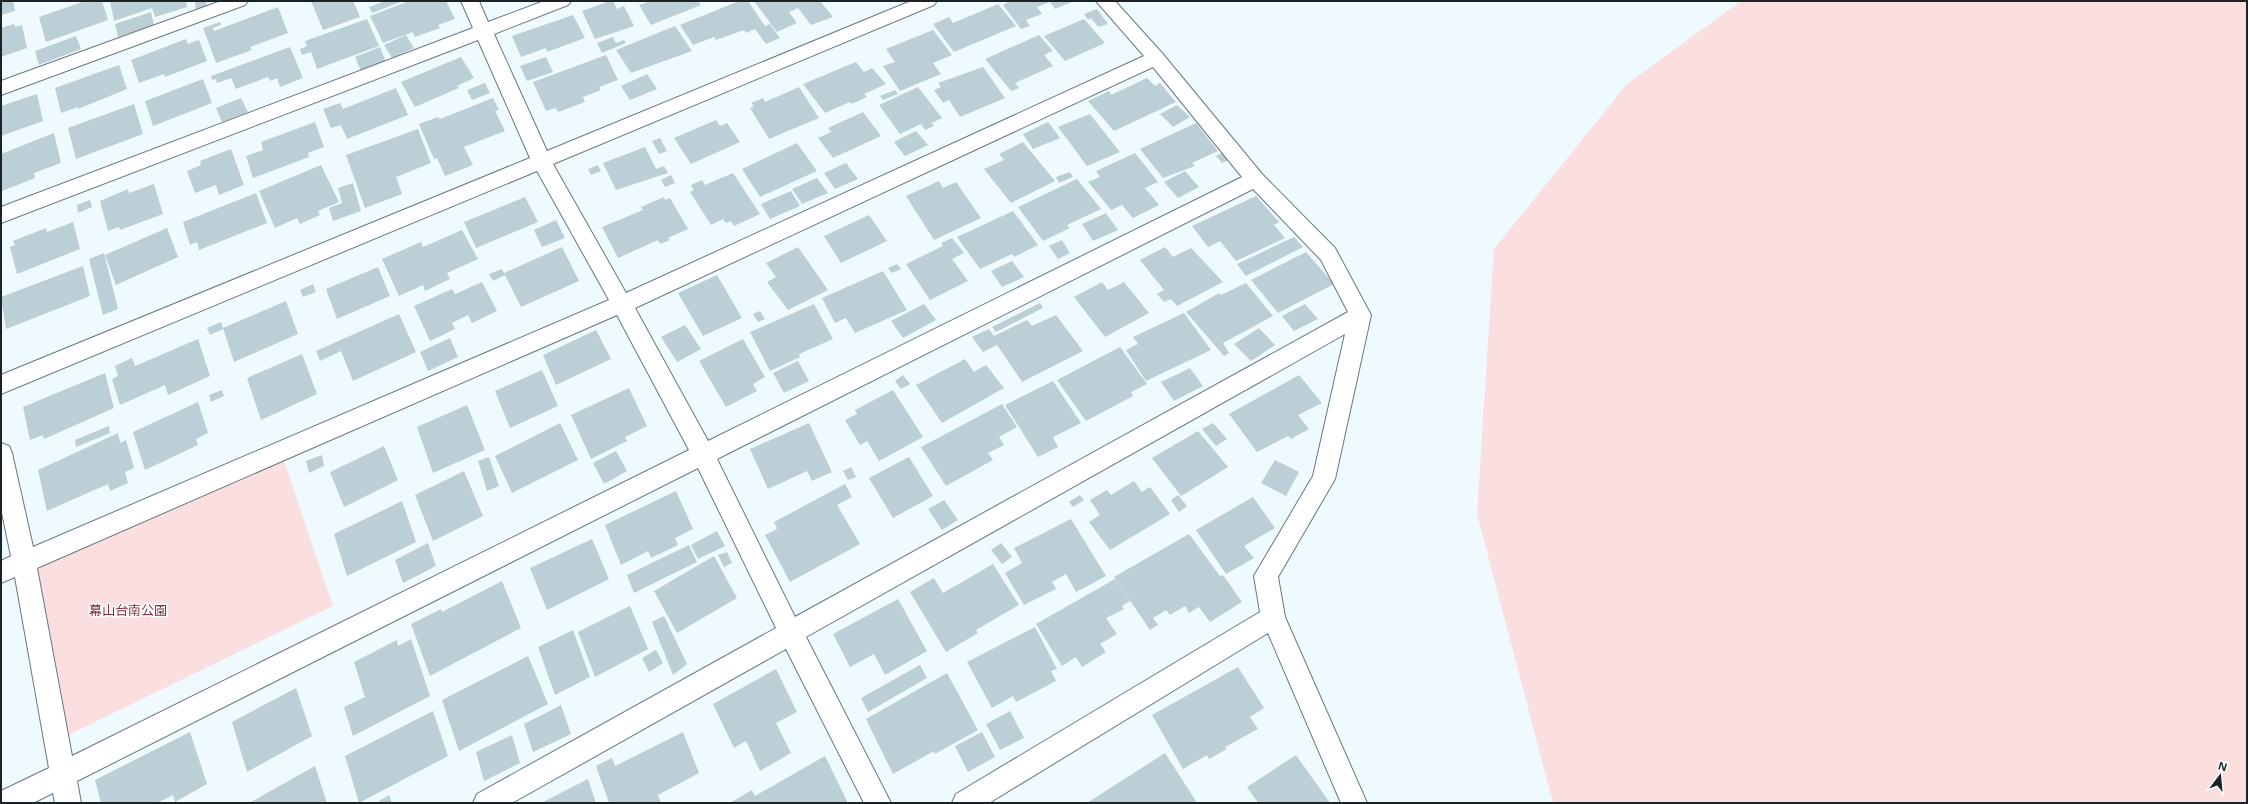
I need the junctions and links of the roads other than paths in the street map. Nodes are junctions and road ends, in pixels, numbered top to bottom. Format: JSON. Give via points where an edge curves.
{"nodes":[{"id":1,"x":239,"y":1,"type":"edge"},
{"id":2,"x":470,"y":1,"type":"edge"},
{"id":3,"x":562,"y":1,"type":"edge"},
{"id":4,"x":928,"y":1,"type":"edge"},
{"id":5,"x":1105,"y":1,"type":"edge"},
{"id":6,"x":485,"y":30,"type":"junction"},
{"id":7,"x":1156,"y":58,"type":"junction"},
{"id":8,"x":1,"y":88,"type":"edge"},
{"id":9,"x":542,"y":162,"type":"junction"},
{"id":10,"x":1255,"y":179,"type":"junction"},
{"id":11,"x":1,"y":215,"type":"edge"},
{"id":12,"x":622,"y":304,"type":"junction"},
{"id":13,"x":1360,"y":315,"type":"junction"},
{"id":14,"x":1,"y":385,"type":"edge"},
{"id":15,"x":1,"y":453,"type":"edge"},
{"id":16,"x":702,"y":454,"type":"junction"},
{"id":17,"x":24,"y":562,"type":"junction"},
{"id":18,"x":1,"y":572,"type":"edge"},
{"id":19,"x":1273,"y":617,"type":"junction"},
{"id":20,"x":791,"y":634,"type":"junction"},
{"id":21,"x":63,"y":773,"type":"junction"},
{"id":22,"x":5,"y":803,"type":"edge"},
{"id":23,"x":68,"y":803,"type":"edge"},
{"id":24,"x":486,"y":803,"type":"edge"},
{"id":25,"x":878,"y":803,"type":"edge"},
{"id":26,"x":966,"y":803,"type":"edge"},
{"id":27,"x":1354,"y":803,"type":"edge"}],
"edges":[{"from":1,"to":8,"type":"street"},
{"from":2,"to":6,"type":"street"},
{"from":3,"to":6,"type":"street"},
{"from":4,"to":9,"type":"street"},
{"from":5,"to":7,"type":"street"},
{"from":6,"to":9,"type":"street"},
{"from":6,"to":11,"type":"street"},
{"from":7,"to":10,"type":"street"},
{"from":7,"to":12,"type":"street"},
{"from":9,"to":12,"type":"street"},
{"from":9,"to":14,"type":"street"},
{"from":10,"to":13,"type":"street","via":[[1328,254]]},
{"from":10,"to":16,"type":"street"},
{"from":12,"to":16,"type":"street"},
{"from":12,"to":17,"type":"street"},
{"from":13,"to":19,"type":"street","via":[[1324,479],[1266,576]]},
{"from":13,"to":20,"type":"street"},
{"from":15,"to":17,"type":"street"},
{"from":16,"to":20,"type":"street"},
{"from":16,"to":21,"type":"street"},
{"from":17,"to":18,"type":"street"},
{"from":17,"to":21,"type":"street"},
{"from":19,"to":26,"type":"street"},
{"from":19,"to":27,"type":"street"},
{"from":20,"to":24,"type":"street"},
{"from":20,"to":25,"type":"street"},
{"from":21,"to":22,"type":"street"},
{"from":21,"to":23,"type":"street"}]}
